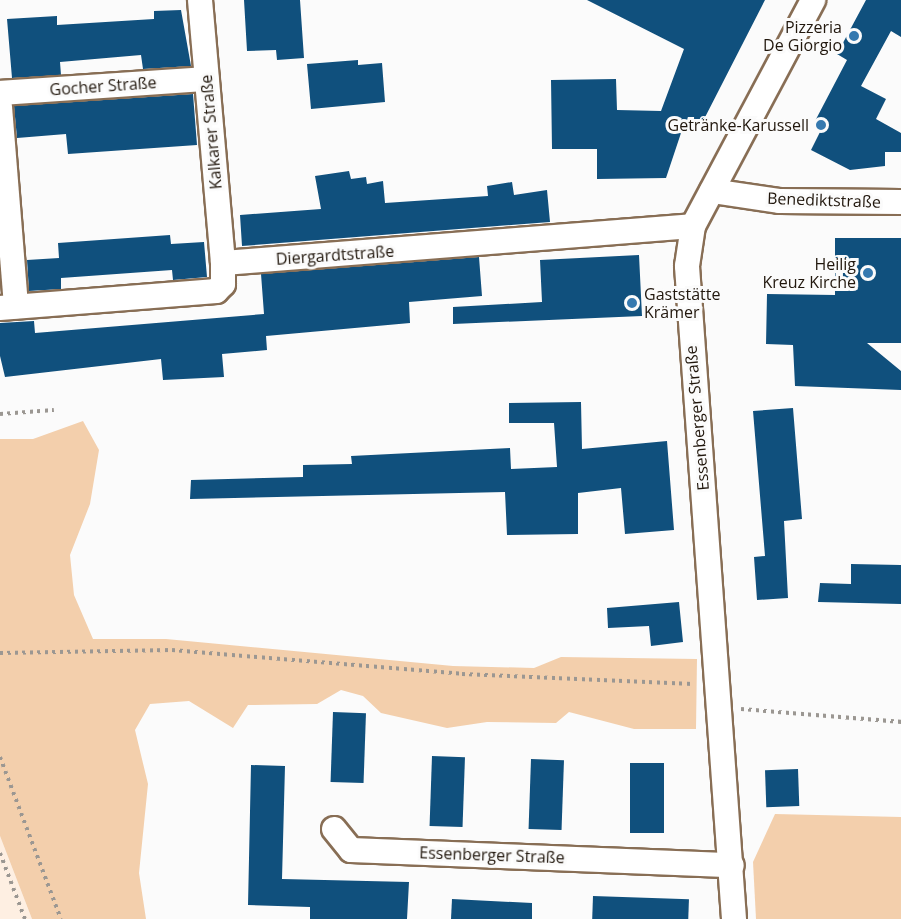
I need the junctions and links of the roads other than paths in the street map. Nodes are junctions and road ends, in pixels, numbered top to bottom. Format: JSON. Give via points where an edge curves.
{"nodes":[{"id":1,"x":200,"y":0,"type":"edge"},
{"id":2,"x":813,"y":0,"type":"edge"},
{"id":3,"x":207,"y":79,"type":"junction"},
{"id":4,"x":0,"y":93,"type":"edge"},
{"id":5,"x":0,"y":107,"type":"edge"},
{"id":6,"x":712,"y":190,"type":"junction"},
{"id":7,"x":901,"y":202,"type":"edge"},
{"id":8,"x":693,"y":226,"type":"junction"},
{"id":9,"x":223,"y":263,"type":"junction"},
{"id":10,"x":8,"y":307,"type":"edge"},
{"id":11,"x":334,"y":829,"type":"dead end"},
{"id":12,"x":732,"y":865,"type":"junction"},
{"id":13,"x":734,"y":919,"type":"edge"}],
"edges":[{"from":1,"to":3,"type":"street","name":"Kalkarer Straße"},
{"from":2,"to":6,"type":"street","name":"Essenberger Straße"},
{"from":3,"to":4,"type":"street","name":"Gocher Straße"},
{"from":3,"to":9,"type":"street","name":"Kalkarer Straße"},
{"from":5,"to":10,"type":"street"},
{"from":6,"to":7,"type":"street","name":"Benediktstraße","via":[[780,201]]},
{"from":6,"to":8,"type":"street","name":"Essenberger Straße"},
{"from":8,"to":9,"type":"street","name":"Diergardtstraße"},
{"from":8,"to":12,"type":"street","name":"Essenberger Straße","via":[[687,266],[692,380],[722,697]]},
{"from":9,"to":10,"type":"street","via":[[223,284],[216,291]]},
{"from":11,"to":12,"type":"street","name":"Essenberger Straße","via":[[351,850]]},
{"from":12,"to":13,"type":"street","name":"Essenberger Straße"}]}
